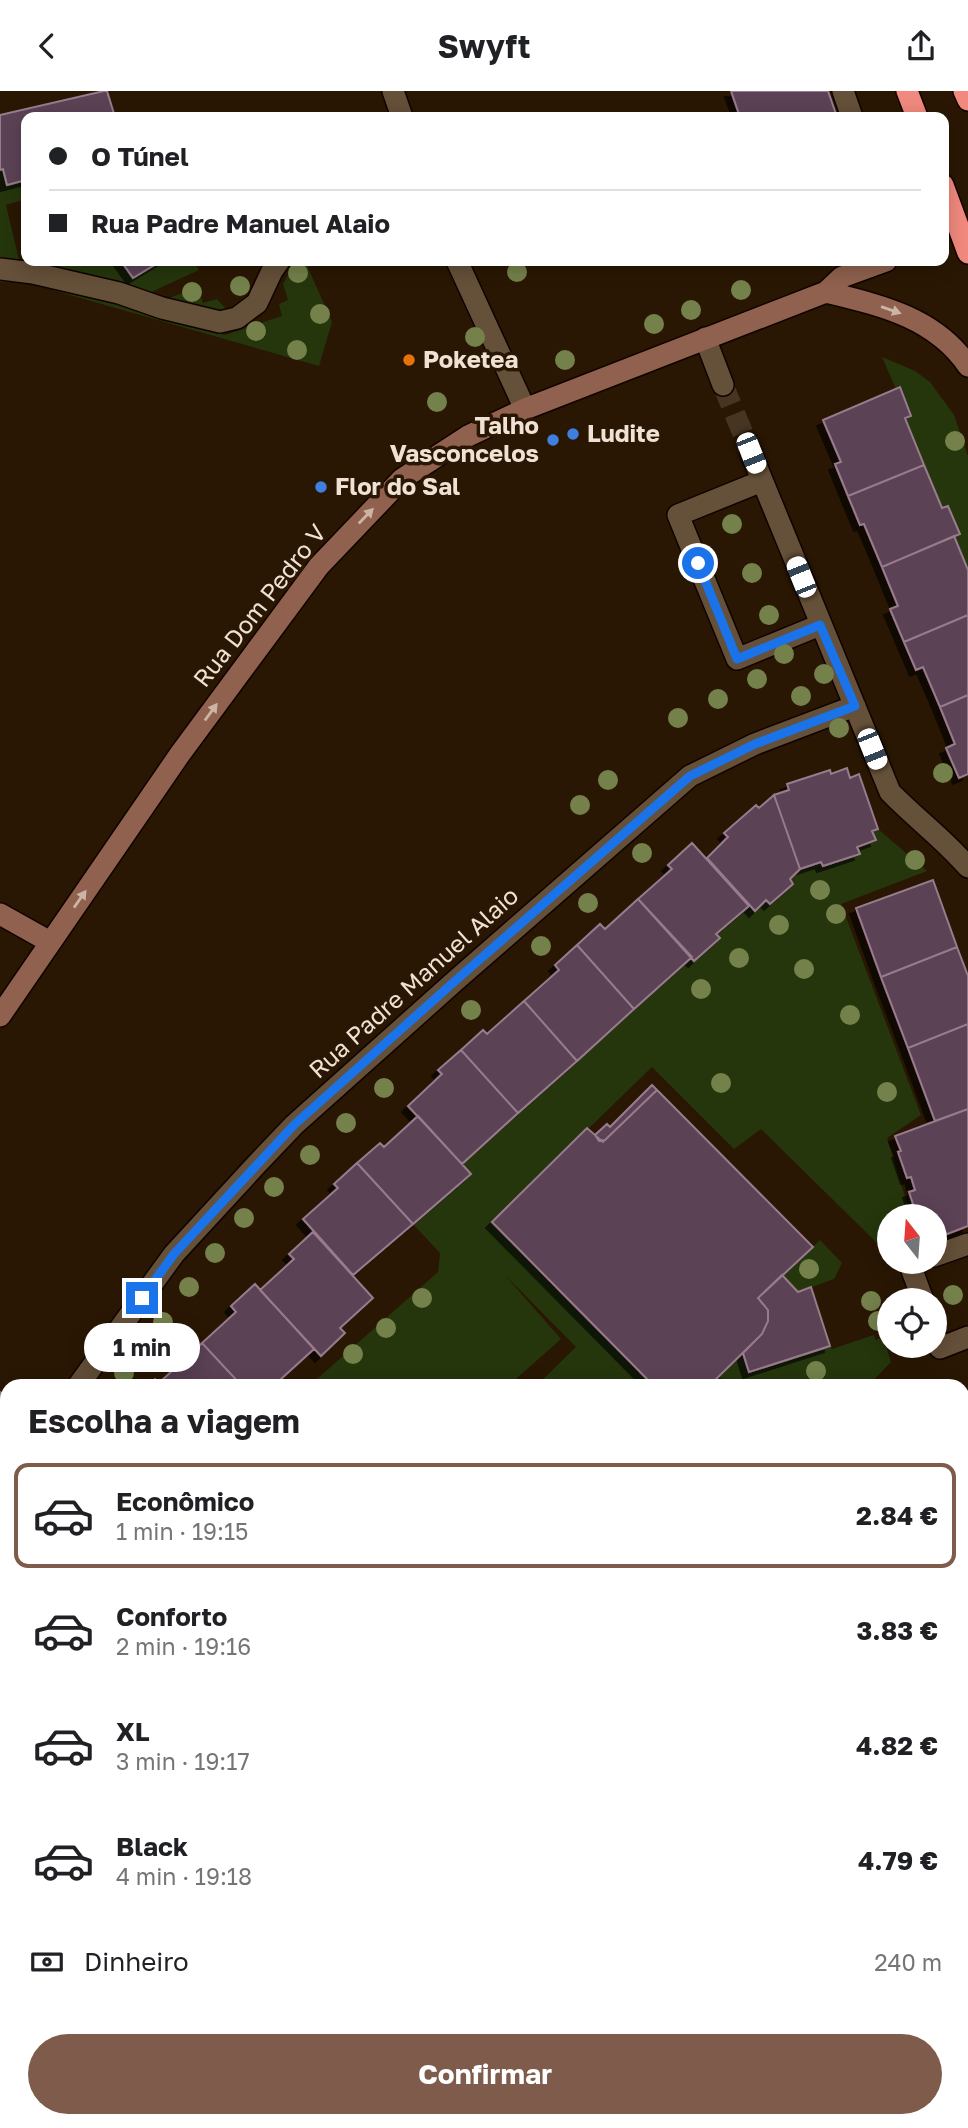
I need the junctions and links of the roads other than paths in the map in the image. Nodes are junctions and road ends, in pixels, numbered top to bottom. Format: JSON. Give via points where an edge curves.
{"nodes":[{"id":1,"x":393,"y":91,"type":"edge"},
{"id":2,"x":843,"y":91,"type":"edge"},
{"id":3,"x":907,"y":91,"type":"edge"},
{"id":4,"x":964,"y":91,"type":"edge"},
{"id":5,"x":968,"y":100,"type":"edge"},
{"id":6,"x":400,"y":112,"type":"edge"},
{"id":7,"x":850,"y":112,"type":"edge"},
{"id":8,"x":915,"y":112,"type":"edge"},
{"id":9,"x":949,"y":208,"type":"edge"},
{"id":10,"x":968,"y":253,"type":"edge"},
{"id":11,"x":275,"y":266,"type":"edge"},
{"id":12,"x":459,"y":266,"type":"edge"},
{"id":13,"x":872,"y":266,"type":"edge"},
{"id":14,"x":0,"y":269,"type":"edge"},
{"id":15,"x":825,"y":292,"type":"junction"},
{"id":16,"x":705,"y":338,"type":"junction"},
{"id":17,"x":968,"y":366,"type":"edge"},
{"id":18,"x":723,"y":385,"type":"tunnel mouth"},
{"id":19,"x":525,"y":409,"type":"junction"},
{"id":20,"x":751,"y":453,"type":"tunnel mouth"},
{"id":21,"x":762,"y":481,"type":"junction"},
{"id":22,"x":820,"y":625,"type":"junction"},
{"id":23,"x":855,"y":706,"type":"junction"},
{"id":24,"x":968,"y":867,"type":"edge"},
{"id":25,"x":0,"y":915,"type":"edge"},
{"id":26,"x":50,"y":942,"type":"junction"},
{"id":27,"x":0,"y":1016,"type":"edge"},
{"id":28,"x":966,"y":1239,"type":"edge"},
{"id":29,"x":947,"y":1250,"type":"edge"},
{"id":30,"x":968,"y":1337,"type":"edge"},
{"id":31,"x":947,"y":1345,"type":"edge"},
{"id":32,"x":83,"y":1379,"type":"edge"}],
"edges":[{"from":1,"to":6,"type":"street"},
{"from":2,"to":7,"type":"street"},
{"from":3,"to":8,"type":"highway"},
{"from":4,"to":5,"type":"highway"},
{"from":9,"to":10,"type":"highway"},
{"from":11,"to":14,"type":"street","via":[[257,303],[237,318],[220,322],[82,284]]},
{"from":12,"to":19,"type":"street"},
{"from":13,"to":15,"type":"street","name":"Rua Dom Pedro V","via":[[842,277]]},
{"from":15,"to":16,"type":"street","name":"Rua Dom Pedro V"},
{"from":15,"to":17,"type":"street","one_way":true,"via":[[897,310],[935,332]]},
{"from":16,"to":18,"type":"street"},
{"from":16,"to":19,"type":"street","name":"Rua Dom Pedro V"},
{"from":26,"to":19,"type":"street","name":"Rua Dom Pedro V","one_way":true,"via":[[180,754],[319,566],[402,479],[468,436]]},
{"from":20,"to":21,"type":"street"},
{"from":21,"to":22,"type":"street"},
{"from":21,"to":22,"type":"street","via":[[678,515],[737,659]]},
{"from":22,"to":23,"type":"street"},
{"from":23,"to":24,"type":"street","via":[[890,792]]},
{"from":23,"to":32,"type":"street","name":"Rua Padre Manuel Alaio","via":[[755,744],[690,776],[294,1125],[174,1254]]},
{"from":25,"to":26,"type":"street"},
{"from":26,"to":27,"type":"street","name":"Rua Dom Pedro V"},
{"from":28,"to":29,"type":"street"},
{"from":30,"to":31,"type":"street"}]}
